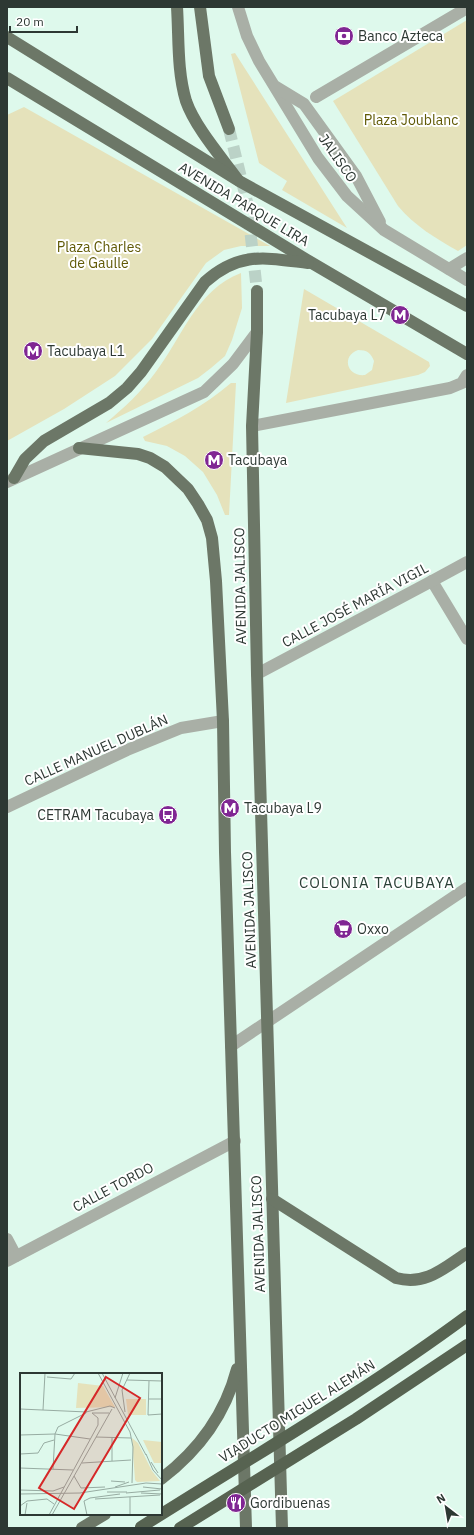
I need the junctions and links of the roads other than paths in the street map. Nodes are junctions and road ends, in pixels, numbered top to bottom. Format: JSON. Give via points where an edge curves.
{"nodes":[{"id":1,"x":177,"y":7,"type":"edge"},
{"id":2,"x":200,"y":7,"type":"edge"},
{"id":3,"x":238,"y":7,"type":"edge"},
{"id":4,"x":467,"y":8,"type":"edge"},
{"id":5,"x":7,"y":37,"type":"edge"},
{"id":6,"x":7,"y":78,"type":"edge"},
{"id":7,"x":274,"y":86,"type":"junction"},
{"id":8,"x":316,"y":97,"type":"dead end"},
{"id":9,"x":229,"y":130,"type":"tunnel mouth"},
{"id":10,"x":239,"y":181,"type":"junction"},
{"id":11,"x":384,"y":230,"type":"junction"},
{"id":12,"x":467,"y":258,"type":"edge"},
{"id":13,"x":312,"y":263,"type":"junction"},
{"id":14,"x":449,"y":269,"type":"junction"},
{"id":15,"x":467,"y":280,"type":"edge"},
{"id":16,"x":258,"y":290,"type":"tunnel mouth"},
{"id":17,"x":467,"y":306,"type":"edge"},
{"id":18,"x":257,"y":332,"type":"junction"},
{"id":19,"x":467,"y":354,"type":"edge"},
{"id":20,"x":467,"y":375,"type":"edge"},
{"id":21,"x":252,"y":426,"type":"junction"},
{"id":22,"x":79,"y":448,"type":"junction"},
{"id":23,"x":10,"y":480,"type":"edge"},
{"id":24,"x":7,"y":491,"type":"edge"},
{"id":25,"x":467,"y":562,"type":"edge"},
{"id":26,"x":432,"y":582,"type":"junction"},
{"id":27,"x":467,"y":639,"type":"edge"},
{"id":28,"x":257,"y":674,"type":"junction"},
{"id":29,"x":222,"y":721,"type":"junction"},
{"id":30,"x":7,"y":807,"type":"edge"},
{"id":31,"x":467,"y":888,"type":"edge"},
{"id":32,"x":267,"y":1022,"type":"junction"},
{"id":33,"x":231,"y":1046,"type":"junction"},
{"id":34,"x":235,"y":1141,"type":"junction"},
{"id":35,"x":272,"y":1198,"type":"junction"},
{"id":36,"x":7,"y":1239,"type":"edge"},
{"id":37,"x":467,"y":1253,"type":"edge"},
{"id":38,"x":11,"y":1258,"type":"edge"},
{"id":39,"x":467,"y":1316,"type":"edge"},
{"id":40,"x":467,"y":1345,"type":"edge"},
{"id":41,"x":240,"y":1358,"type":"junction"},
{"id":42,"x":162,"y":1479,"type":"edge"},
{"id":43,"x":162,"y":1514,"type":"edge"},
{"id":44,"x":103,"y":1515,"type":"edge"},
{"id":45,"x":160,"y":1515,"type":"edge"},
{"id":46,"x":141,"y":1527,"type":"dead end"},
{"id":47,"x":82,"y":1528,"type":"edge"},
{"id":48,"x":180,"y":1528,"type":"edge"},
{"id":49,"x":246,"y":1528,"type":"edge"},
{"id":50,"x":282,"y":1528,"type":"edge"}],
"edges":[{"from":1,"to":10,"type":"main road","via":[[180,73],[187,102],[200,128]]},
{"from":2,"to":9,"type":"main road","via":[[210,76]]},
{"from":3,"to":7,"type":"street","name":"JALISCO","via":[[247,36]]},
{"from":4,"to":8,"type":"street"},
{"from":5,"to":10,"type":"main road","name":"AVENIDA PARQUE LIRA","bridge":true},
{"from":6,"to":13,"type":"main road","name":"AVENIDA PARQUE LIRA"},
{"from":7,"to":11,"type":"street","name":"JALISCO","via":[[323,164],[347,196]]},
{"from":7,"to":11,"type":"street","via":[[304,104],[356,176]]},
{"from":10,"to":17,"type":"main road","name":"AVENIDA PARQUE LIRA","bridge":true},
{"from":11,"to":14,"type":"street","name":"JALISCO"},
{"from":12,"to":14,"type":"street"},
{"from":13,"to":19,"type":"main road","name":"AVENIDA PARQUE LIRA"},
{"from":13,"to":23,"type":"main road","via":[[251,259],[234,262],[217,271],[205,282],[127,388],[109,403],[44,440],[25,459]]},
{"from":14,"to":15,"type":"street","name":"JALISCO"},
{"from":16,"to":18,"type":"main road","name":"AVENIDA JALISCO"},
{"from":18,"to":21,"type":"main road","name":"AVENIDA JALISCO"},
{"from":18,"to":22,"type":"street","via":[[233,364],[204,392]]},
{"from":20,"to":21,"type":"street","via":[[462,383],[450,388]]},
{"from":21,"to":28,"type":"main road","name":"AVENIDA JALISCO"},
{"from":22,"to":23,"type":"street"},
{"from":22,"to":29,"type":"main road","name":"AVENIDA JALISCO","via":[[138,454],[166,466],[198,504],[207,520],[212,538],[216,581]]},
{"from":23,"to":24,"type":"street"},
{"from":25,"to":26,"type":"street","name":"CALLE JOSÉ MARÍA VIGIL"},
{"from":26,"to":27,"type":"street"},
{"from":26,"to":28,"type":"street","name":"CALLE JOSÉ MARÍA VIGIL"},
{"from":28,"to":32,"type":"main road","name":"AVENIDA JALISCO"},
{"from":29,"to":30,"type":"street","name":"CALLE MANUEL DUBLÁN","via":[[181,728],[127,750]]},
{"from":29,"to":33,"type":"main road","name":"AVENIDA JALISCO"},
{"from":31,"to":32,"type":"street"},
{"from":32,"to":33,"type":"street"},
{"from":32,"to":35,"type":"main road","name":"AVENIDA JALISCO"},
{"from":33,"to":34,"type":"main road","name":"AVENIDA JALISCO"},
{"from":34,"to":38,"type":"street","name":"CALLE TORDO"},
{"from":34,"to":41,"type":"main road","name":"AVENIDA JALISCO"},
{"from":35,"to":37,"type":"main road","via":[[388,1274],[404,1280],[425,1279]]},
{"from":35,"to":50,"type":"main road","name":"AVENIDA JALISCO"},
{"from":36,"to":38,"type":"street"},
{"from":39,"to":43,"type":"highway","name":"VIADUCTO MIGUEL ALEMÁN","bridge":true,"via":[[356,1393]]},
{"from":40,"to":48,"type":"highway","bridge":true,"via":[[356,1419]]},
{"from":41,"to":42,"type":"main road","name":"VIADUCTO MIGUEL ALEMÁN","via":[[230,1393],[210,1429],[196,1448]]},
{"from":41,"to":49,"type":"main road","name":"AVENIDA JALISCO"},
{"from":44,"to":47,"type":"main road"},
{"from":45,"to":46,"type":"highway","name":"VIADUCTO MIGUEL ALEMÁN","bridge":true}]}
